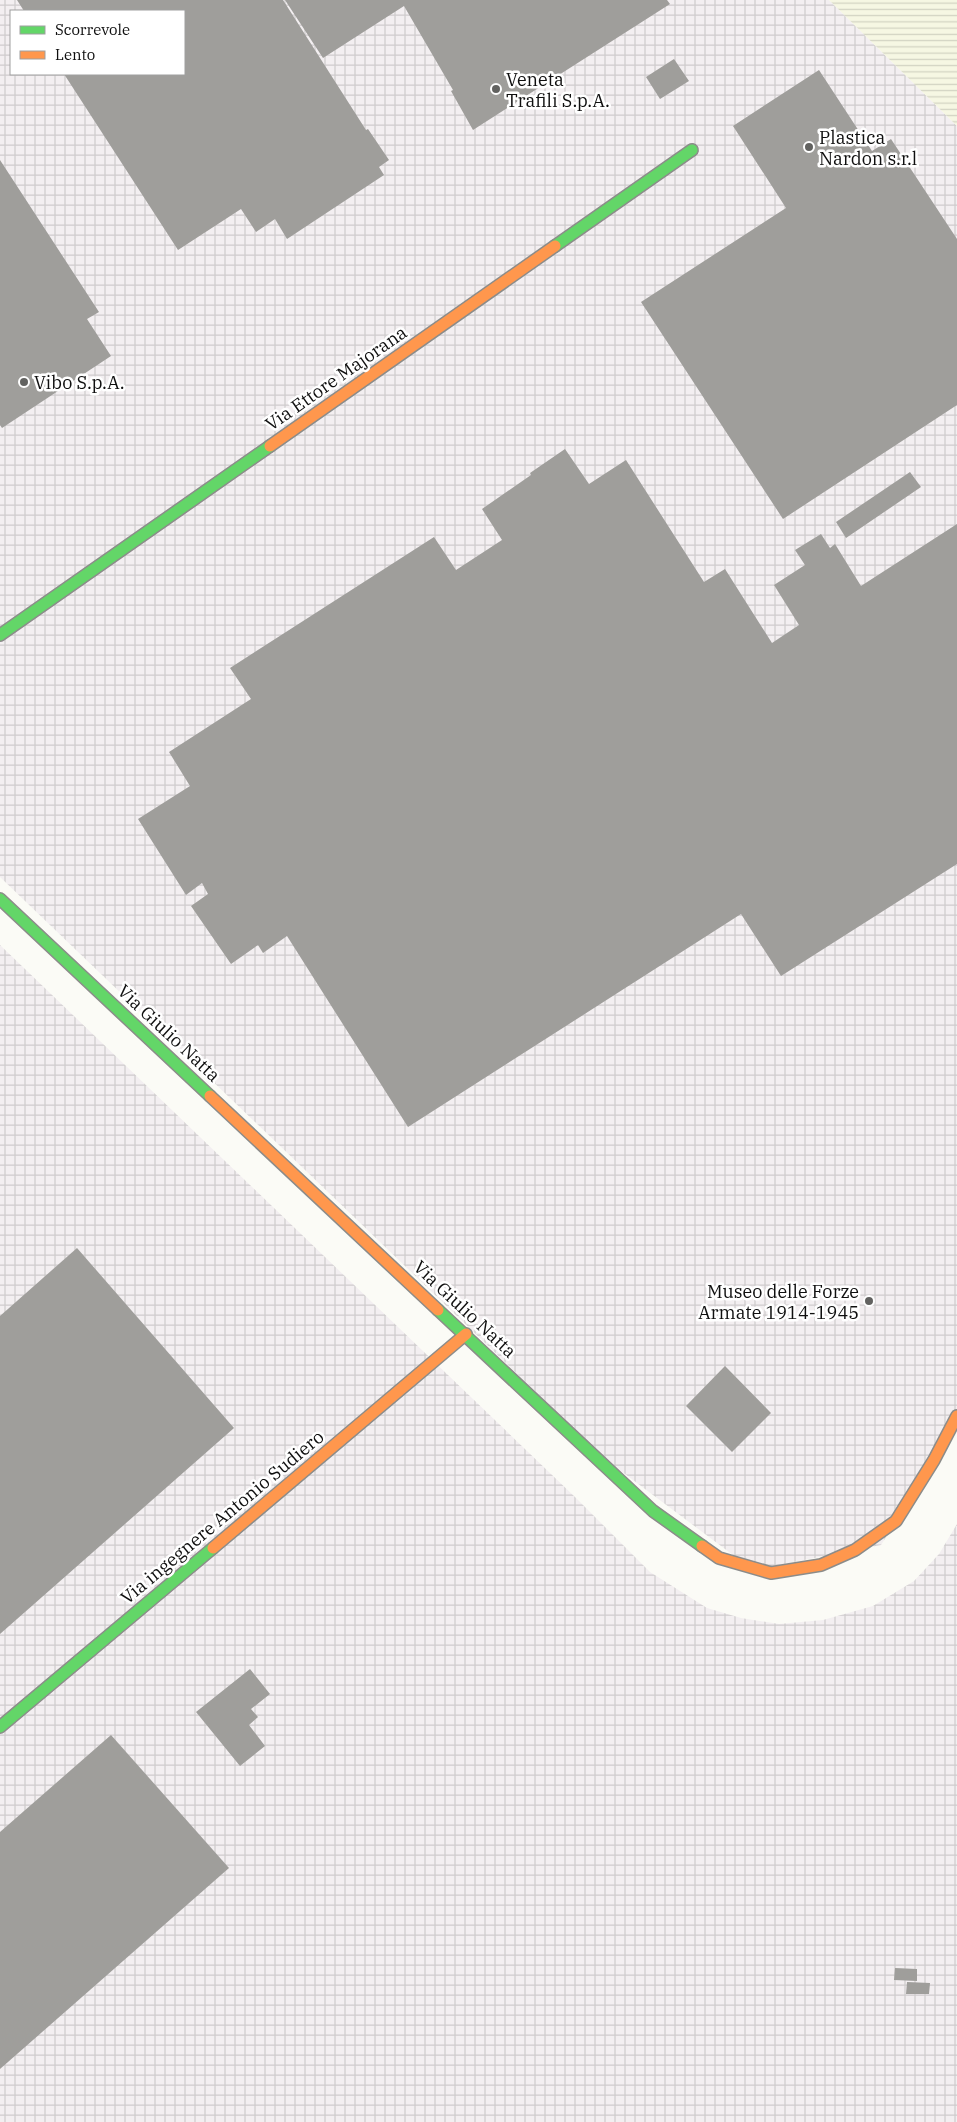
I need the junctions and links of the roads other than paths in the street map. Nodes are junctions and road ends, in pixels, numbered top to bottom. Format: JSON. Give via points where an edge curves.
{"nodes":[{"id":1,"x":692,"y":150,"type":"dead end"},
{"id":2,"x":0,"y":635,"type":"edge"},
{"id":3,"x":0,"y":898,"type":"edge"},
{"id":4,"x":466,"y":1334,"type":"junction"},
{"id":5,"x":957,"y":1416,"type":"edge"},
{"id":6,"x":0,"y":1727,"type":"edge"}],
"edges":[{"from":1,"to":2,"type":"street","name":"Via Ettore Majorana"},
{"from":3,"to":4,"type":"street","name":"Via Giulio Natta"},
{"from":4,"to":5,"type":"street","name":"Via Giulio Natta","via":[[653,1510],[719,1558],[771,1573],[821,1566],[856,1550],[896,1521]]},
{"from":4,"to":6,"type":"street","name":"Via ingegnere Antonio Sudiero"}]}
